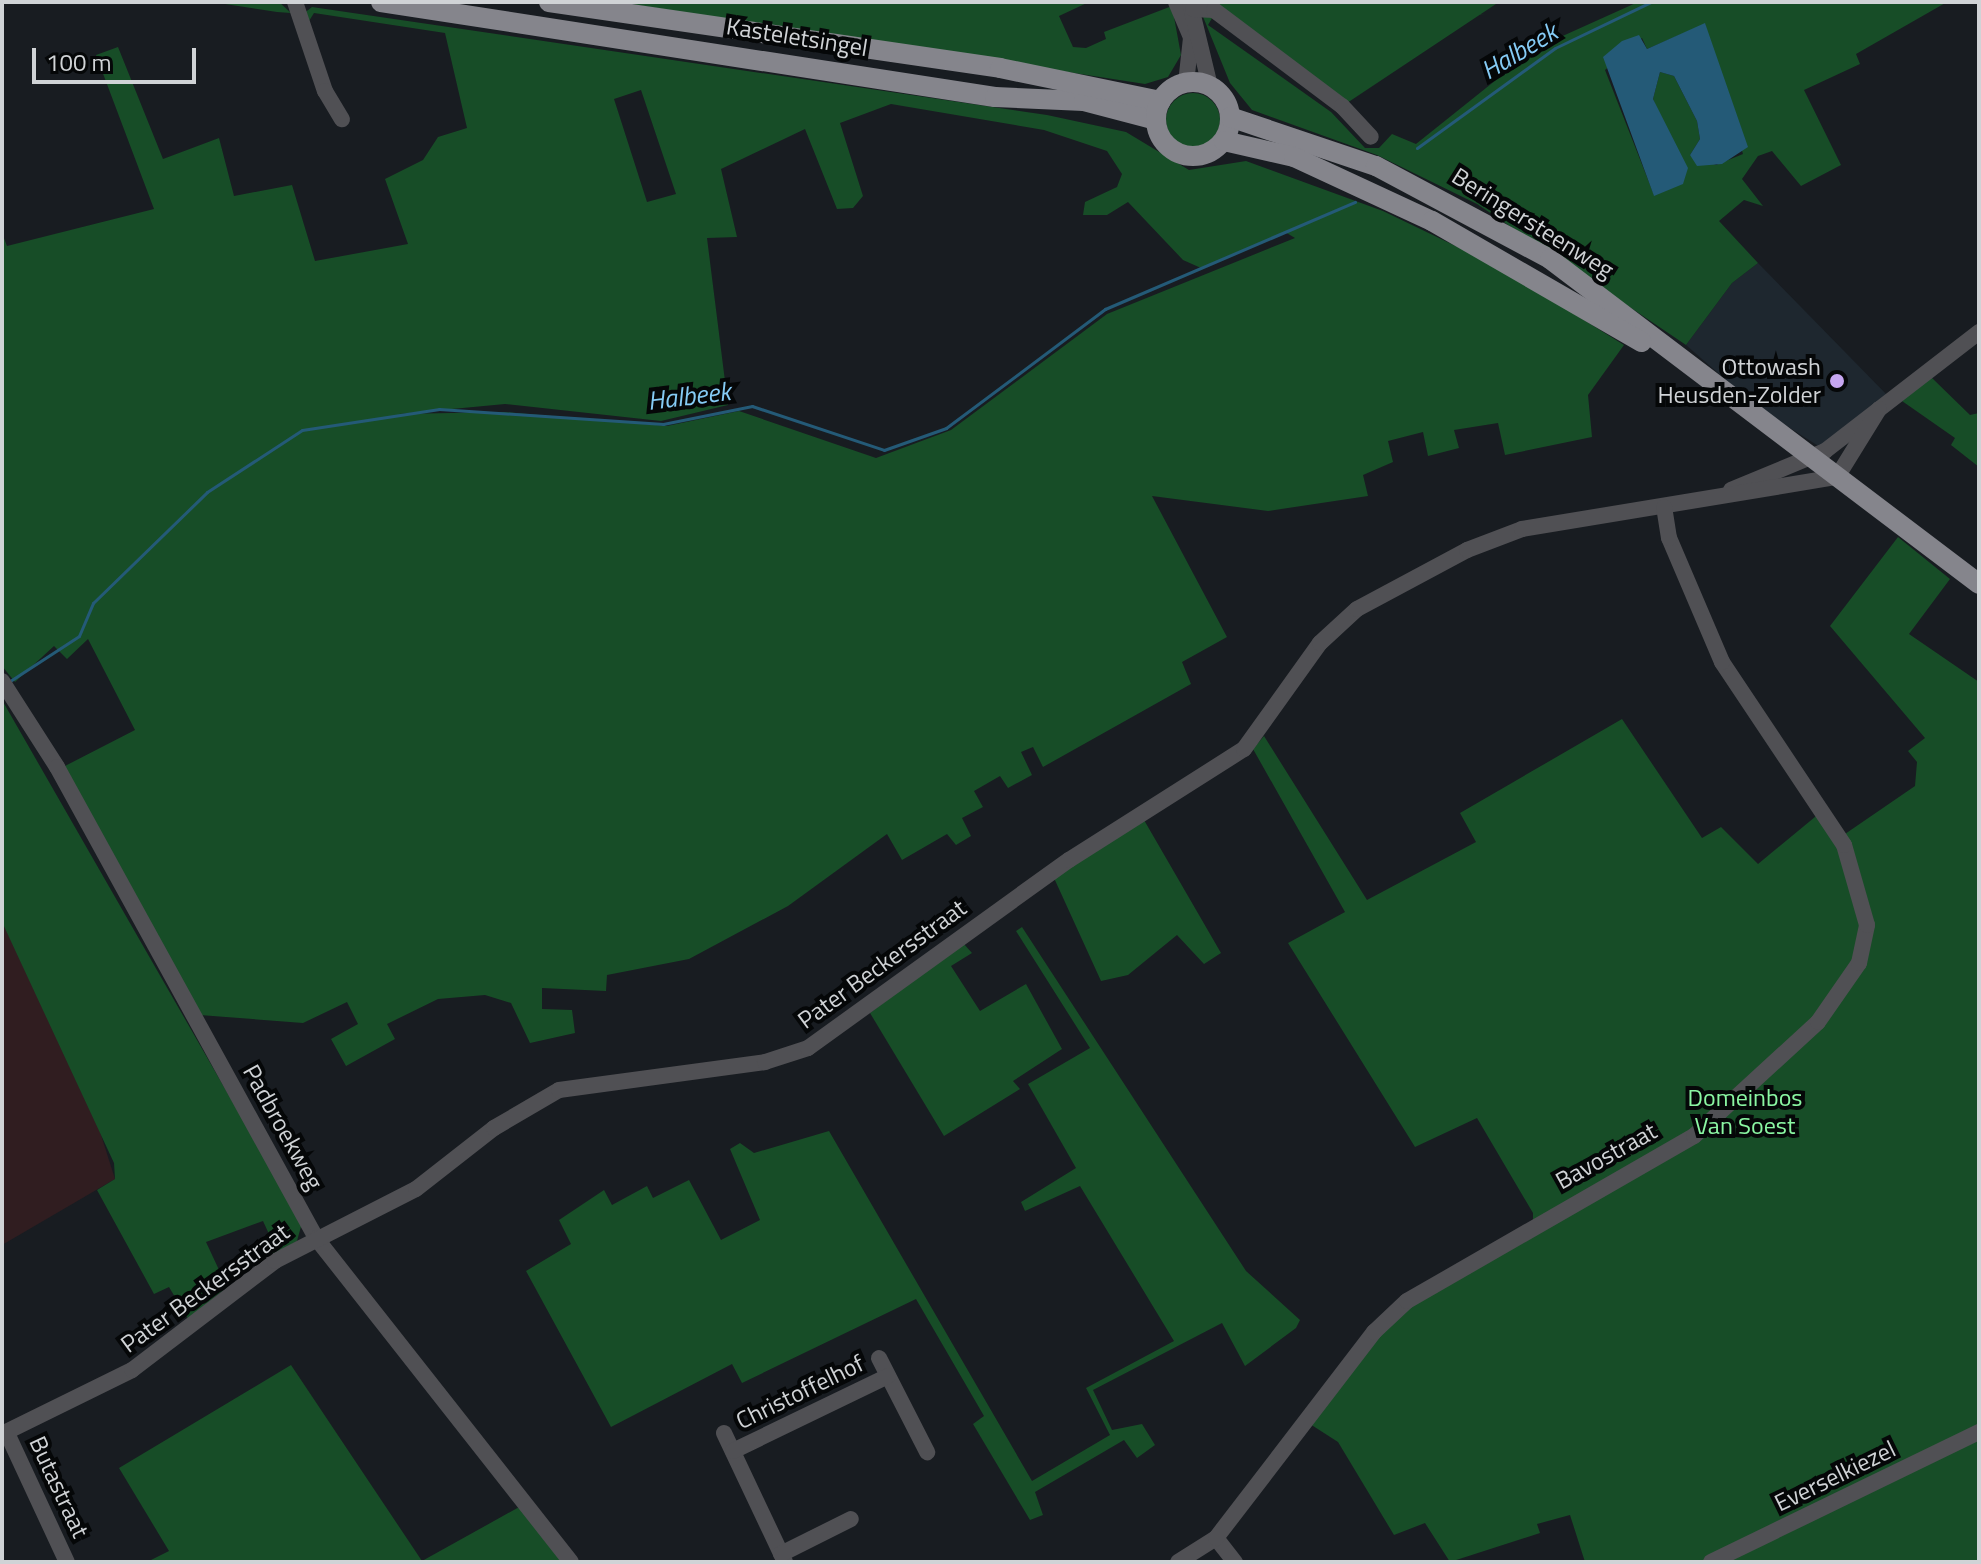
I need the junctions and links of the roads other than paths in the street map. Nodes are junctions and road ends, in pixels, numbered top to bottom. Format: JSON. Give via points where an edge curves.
{"nodes":[{"id":1,"x":295,"y":2,"type":"edge"},
{"id":2,"x":381,"y":2,"type":"edge"},
{"id":3,"x":549,"y":2,"type":"edge"},
{"id":4,"x":1176,"y":2,"type":"edge"},
{"id":5,"x":1191,"y":6,"type":"edge"},
{"id":6,"x":1186,"y":83,"type":"junction"},
{"id":7,"x":1210,"y":86,"type":"junction"},
{"id":8,"x":1158,"y":110,"type":"junction"},
{"id":9,"x":1230,"y":117,"type":"junction"},
{"id":10,"x":342,"y":119,"type":"dead end"},
{"id":11,"x":1371,"y":137,"type":"dead end"},
{"id":12,"x":1224,"y":141,"type":"junction"},
{"id":13,"x":1298,"y":150,"type":"junction"},
{"id":14,"x":1979,"y":332,"type":"edge"},
{"id":15,"x":1879,"y":409,"type":"junction"},
{"id":16,"x":1810,"y":458,"type":"junction"},
{"id":17,"x":1837,"y":477,"type":"junction"},
{"id":18,"x":1708,"y":499,"type":"junction"},
{"id":19,"x":1664,"y":507,"type":"junction"},
{"id":20,"x":1979,"y":584,"type":"edge"},
{"id":21,"x":2,"y":681,"type":"edge"},
{"id":22,"x":316,"y":1238,"type":"junction"},
{"id":23,"x":879,"y":1358,"type":"dead end"},
{"id":24,"x":888,"y":1376,"type":"junction"},
{"id":25,"x":1979,"y":1432,"type":"edge"},
{"id":26,"x":724,"y":1433,"type":"dead end"},
{"id":27,"x":4,"y":1434,"type":"edge"},
{"id":28,"x":733,"y":1451,"type":"junction"},
{"id":29,"x":927,"y":1452,"type":"dead end"},
{"id":30,"x":851,"y":1519,"type":"dead end"},
{"id":31,"x":1216,"y":1538,"type":"junction"},
{"id":32,"x":783,"y":1558,"type":"edge"},
{"id":33,"x":67,"y":1562,"type":"edge"},
{"id":34,"x":571,"y":1562,"type":"edge"},
{"id":35,"x":1178,"y":1562,"type":"edge"},
{"id":36,"x":1235,"y":1562,"type":"edge"},
{"id":37,"x":1711,"y":1562,"type":"edge"}],
"edges":[{"from":1,"to":10,"type":"street"},
{"from":2,"to":8,"type":"main road","name":"Kasteletsingel","via":[[995,97]]},
{"from":3,"to":8,"type":"main road","name":"Kasteletsingel","via":[[1000,68]]},
{"from":4,"to":6,"type":"street","via":[[1191,38]]},
{"from":5,"to":7,"type":"street"},
{"from":5,"to":11,"type":"street","via":[[1214,10],[1342,106]]},
{"from":6,"to":7,"type":"main road"},
{"from":6,"to":8,"type":"main road"},
{"from":7,"to":9,"type":"main road"},
{"from":8,"to":12,"type":"main road","via":[[1163,141],[1182,155],[1205,154]]},
{"from":9,"to":12,"type":"main road"},
{"from":9,"to":13,"type":"main road"},
{"from":12,"to":13,"type":"main road"},
{"from":13,"to":16,"type":"main road","name":"Beringersteenweg","via":[[1491,251],[1754,414]]},
{"from":14,"to":15,"type":"street","name":"Pater Beckersstraat"},
{"from":15,"to":16,"type":"street","name":"Pater Beckersstraat"},
{"from":15,"to":17,"type":"street"},
{"from":16,"to":17,"type":"main road","name":"Beringersteenweg"},
{"from":16,"to":18,"type":"street","name":"Pater Beckersstraat"},
{"from":17,"to":18,"type":"street","name":"Pater Beckersstraat"},
{"from":17,"to":20,"type":"main road","name":"Beringersteenweg"},
{"from":18,"to":19,"type":"street","name":"Pater Beckersstraat"},
{"from":19,"to":22,"type":"street","name":"Pater Beckersstraat","via":[[1508,534],[1357,609],[1320,643],[1244,749],[1069,860],[808,1048],[765,1062],[559,1090],[494,1128],[416,1189]]},
{"from":19,"to":31,"type":"street","name":"Bavostraat","via":[[1669,538],[1722,662],[1844,845],[1867,925],[1859,963],[1818,1022],[1694,1136],[1407,1301],[1374,1332]]},
{"from":21,"to":22,"type":"street","name":"Padbroekweg","via":[[57,767]]},
{"from":22,"to":27,"type":"street","name":"Pater Beckersstraat","via":[[132,1370]]},
{"from":22,"to":34,"type":"street","name":"Padbroekweg"},
{"from":23,"to":24,"type":"street","name":"Christoffelhof"},
{"from":24,"to":28,"type":"street","name":"Christoffelhof"},
{"from":24,"to":29,"type":"street","name":"Christoffelhof"},
{"from":25,"to":37,"type":"street","name":"Everselkiezel"},
{"from":26,"to":28,"type":"street","name":"Christoffelhof"},
{"from":27,"to":33,"type":"street","name":"Butastraat"},
{"from":28,"to":32,"type":"street","name":"Christoffelhof"},
{"from":30,"to":32,"type":"street","name":"Christoffelhof"},
{"from":31,"to":35,"type":"street","name":"Bavostraat"},
{"from":31,"to":36,"type":"street"}]}
